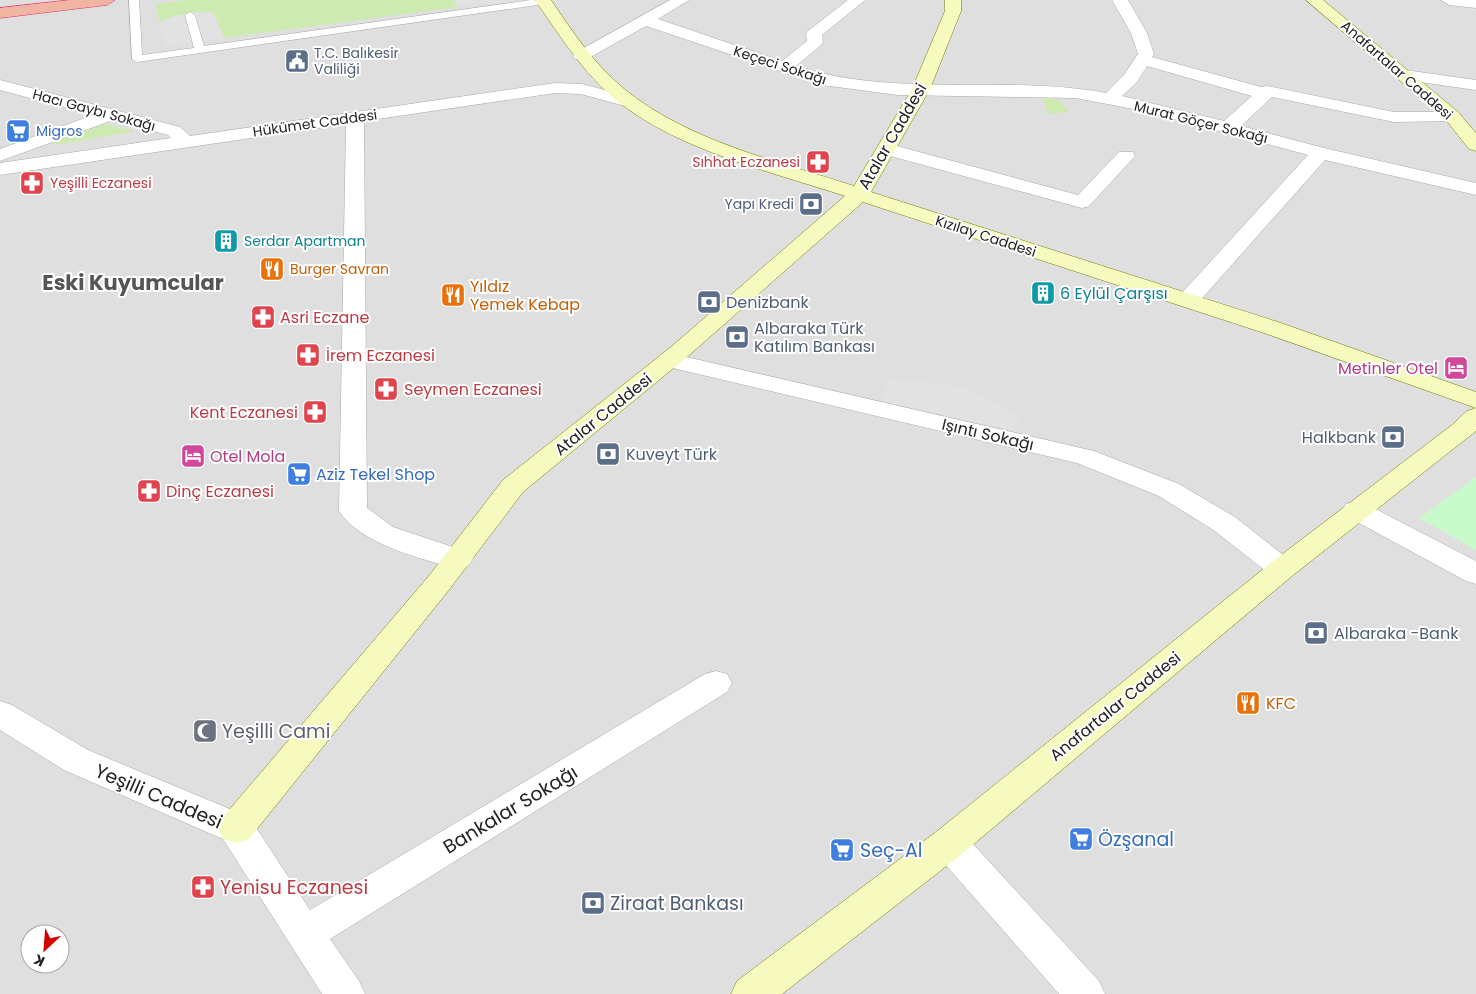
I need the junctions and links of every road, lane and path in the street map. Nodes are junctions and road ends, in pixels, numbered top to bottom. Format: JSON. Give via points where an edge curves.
{"nodes":[{"id":1,"x":22,"y":0,"type":"edge"},
{"id":2,"x":107,"y":0,"type":"edge"},
{"id":3,"x":134,"y":0,"type":"edge"},
{"id":4,"x":477,"y":0,"type":"edge"},
{"id":5,"x":681,"y":0,"type":"edge"},
{"id":6,"x":857,"y":0,"type":"edge"},
{"id":7,"x":953,"y":0,"type":"edge"},
{"id":8,"x":1120,"y":0,"type":"edge"},
{"id":9,"x":1314,"y":0,"type":"edge"},
{"id":10,"x":1449,"y":0,"type":"edge"},
{"id":11,"x":543,"y":1,"type":"edge"},
{"id":12,"x":0,"y":2,"type":"edge"},
{"id":13,"x":1476,"y":3,"type":"edge"},
{"id":14,"x":484,"y":10,"type":"junction"},
{"id":15,"x":0,"y":13,"type":"edge"},
{"id":16,"x":190,"y":15,"type":"dead end"},
{"id":17,"x":644,"y":20,"type":"junction"},
{"id":18,"x":200,"y":50,"type":"junction"},
{"id":19,"x":1144,"y":60,"type":"junction"},
{"id":20,"x":587,"y":63,"type":"junction"},
{"id":21,"x":785,"y":67,"type":"junction"},
{"id":22,"x":1405,"y":75,"type":"junction"},
{"id":23,"x":0,"y":85,"type":"edge"},
{"id":24,"x":1476,"y":85,"type":"edge"},
{"id":25,"x":921,"y":89,"type":"junction"},
{"id":26,"x":1265,"y":94,"type":"junction"},
{"id":27,"x":1110,"y":99,"type":"junction"},
{"id":28,"x":629,"y":102,"type":"junction"},
{"id":29,"x":113,"y":114,"type":"junction"},
{"id":30,"x":1452,"y":116,"type":"junction"},
{"id":31,"x":355,"y":117,"type":"junction"},
{"id":32,"x":1228,"y":128,"type":"junction"},
{"id":33,"x":179,"y":136,"type":"junction"},
{"id":34,"x":1476,"y":145,"type":"edge"},
{"id":35,"x":886,"y":149,"type":"junction"},
{"id":36,"x":1321,"y":153,"type":"junction"},
{"id":37,"x":0,"y":155,"type":"edge"},
{"id":38,"x":1126,"y":156,"type":"dead end"},
{"id":39,"x":0,"y":170,"type":"edge"},
{"id":40,"x":1476,"y":189,"type":"edge"},
{"id":41,"x":859,"y":195,"type":"junction"},
{"id":42,"x":1188,"y":300,"type":"junction"},
{"id":43,"x":669,"y":360,"type":"junction"},
{"id":44,"x":1476,"y":401,"type":"edge"},
{"id":45,"x":1476,"y":416,"type":"edge"},
{"id":46,"x":1356,"y":510,"type":"junction"},
{"id":47,"x":458,"y":559,"type":"junction"},
{"id":48,"x":1282,"y":569,"type":"junction"},
{"id":49,"x":1476,"y":574,"type":"edge"},
{"id":50,"x":716,"y":683,"type":"dead end"},
{"id":51,"x":0,"y":714,"type":"edge"},
{"id":52,"x":236,"y":828,"type":"junction"},
{"id":53,"x":949,"y":843,"type":"junction"},
{"id":54,"x":304,"y":934,"type":"junction"},
{"id":55,"x":345,"y":994,"type":"edge"},
{"id":56,"x":751,"y":994,"type":"edge"},
{"id":57,"x":1085,"y":994,"type":"edge"}],
"edges":[{"from":1,"to":12,"type":"highway"},
{"from":2,"to":15,"type":"highway"},
{"from":3,"to":18,"type":"lane","via":[[137,59]]},
{"from":4,"to":14,"type":"lane"},
{"from":5,"to":17,"type":"street"},
{"from":6,"to":21,"type":"street","via":[[814,34],[815,42]]},
{"from":7,"to":25,"type":"main road","name":"Atalar Caddesi","via":[[953,11]]},
{"from":8,"to":19,"type":"street","via":[[1139,33],[1146,54]]},
{"from":9,"to":22,"type":"main road","name":"Anafartalar Caddesi"},
{"from":10,"to":13,"type":"street"},
{"from":11,"to":14,"type":"lane"},
{"from":11,"to":20,"type":"main road","name":"Kızılay Caddesi"},
{"from":14,"to":18,"type":"lane"},
{"from":16,"to":18,"type":"lane"},
{"from":17,"to":20,"type":"street"},
{"from":17,"to":21,"type":"street","name":"Keçeci Sokağı"},
{"from":19,"to":26,"type":"street"},
{"from":19,"to":27,"type":"street","via":[[1132,78]]},
{"from":20,"to":28,"type":"main road","name":"Kızılay Caddesi"},
{"from":20,"to":33,"type":"street"},
{"from":21,"to":25,"type":"street","name":"Keçeci Sokağı","via":[[822,80],[898,90]]},
{"from":22,"to":24,"type":"street"},
{"from":22,"to":30,"type":"main road","name":"Anafartalar Caddesi"},
{"from":23,"to":29,"type":"street","name":"Hacı Gaybı Sokağı"},
{"from":25,"to":27,"type":"street","name":"Murat Göçer Sokağı","via":[[1076,93]]},
{"from":25,"to":35,"type":"main road","name":"Atalar Caddesi"},
{"from":26,"to":30,"type":"street","via":[[1267,91],[1394,117]]},
{"from":26,"to":32,"type":"street"},
{"from":27,"to":32,"type":"street","name":"Murat Göçer Sokağı"},
{"from":28,"to":31,"type":"street","name":"Hükümet Caddesi","via":[[582,89],[555,88]]},
{"from":28,"to":41,"type":"main road","name":"Kızılay Caddesi","via":[[709,144]]},
{"from":29,"to":33,"type":"street","name":"Hacı Gaybı Sokağı"},
{"from":29,"to":37,"type":"street"},
{"from":30,"to":34,"type":"main road","name":"Anafartalar Caddesi"},
{"from":31,"to":33,"type":"street","name":"Hükümet Caddesi"},
{"from":31,"to":47,"type":"street","via":[[354,511],[383,534]]},
{"from":32,"to":36,"type":"street","name":"Murat Göçer Sokağı"},
{"from":33,"to":39,"type":"street","name":"Hükümet Caddesi"},
{"from":35,"to":38,"type":"street","via":[[1082,202]]},
{"from":35,"to":41,"type":"main road","name":"Atalar Caddesi"},
{"from":36,"to":40,"type":"street","name":"Murat Göçer Sokağı"},
{"from":36,"to":42,"type":"street"},
{"from":41,"to":42,"type":"main road","name":"Kızılay Caddesi"},
{"from":41,"to":43,"type":"main road","name":"Atalar Caddesi"},
{"from":42,"to":44,"type":"main road","name":"Kızılay Caddesi"},
{"from":43,"to":47,"type":"main road","name":"Atalar Caddesi","via":[[513,486]]},
{"from":43,"to":48,"type":"street","name":"Işıntı Sokağı","via":[[1085,457],[1169,490],[1225,524]]},
{"from":45,"to":46,"type":"main road","name":"Anafartalar Caddesi"},
{"from":46,"to":48,"type":"main road","name":"Anafartalar Caddesi"},
{"from":46,"to":49,"type":"street"},
{"from":47,"to":52,"type":"main road","name":"Atalar Caddesi"},
{"from":48,"to":53,"type":"main road","name":"Anafartalar Caddesi"},
{"from":50,"to":54,"type":"street","name":"Bankalar Sokağı"},
{"from":51,"to":52,"type":"street","name":"Yeşilli Caddesi","via":[[76,760]]},
{"from":52,"to":54,"type":"street","name":"Yeşilli Caddesi"},
{"from":53,"to":56,"type":"main road","name":"Anafartalar Caddesi"},
{"from":53,"to":57,"type":"street"},
{"from":54,"to":55,"type":"street","name":"Yeşilli Caddesi"}]}
